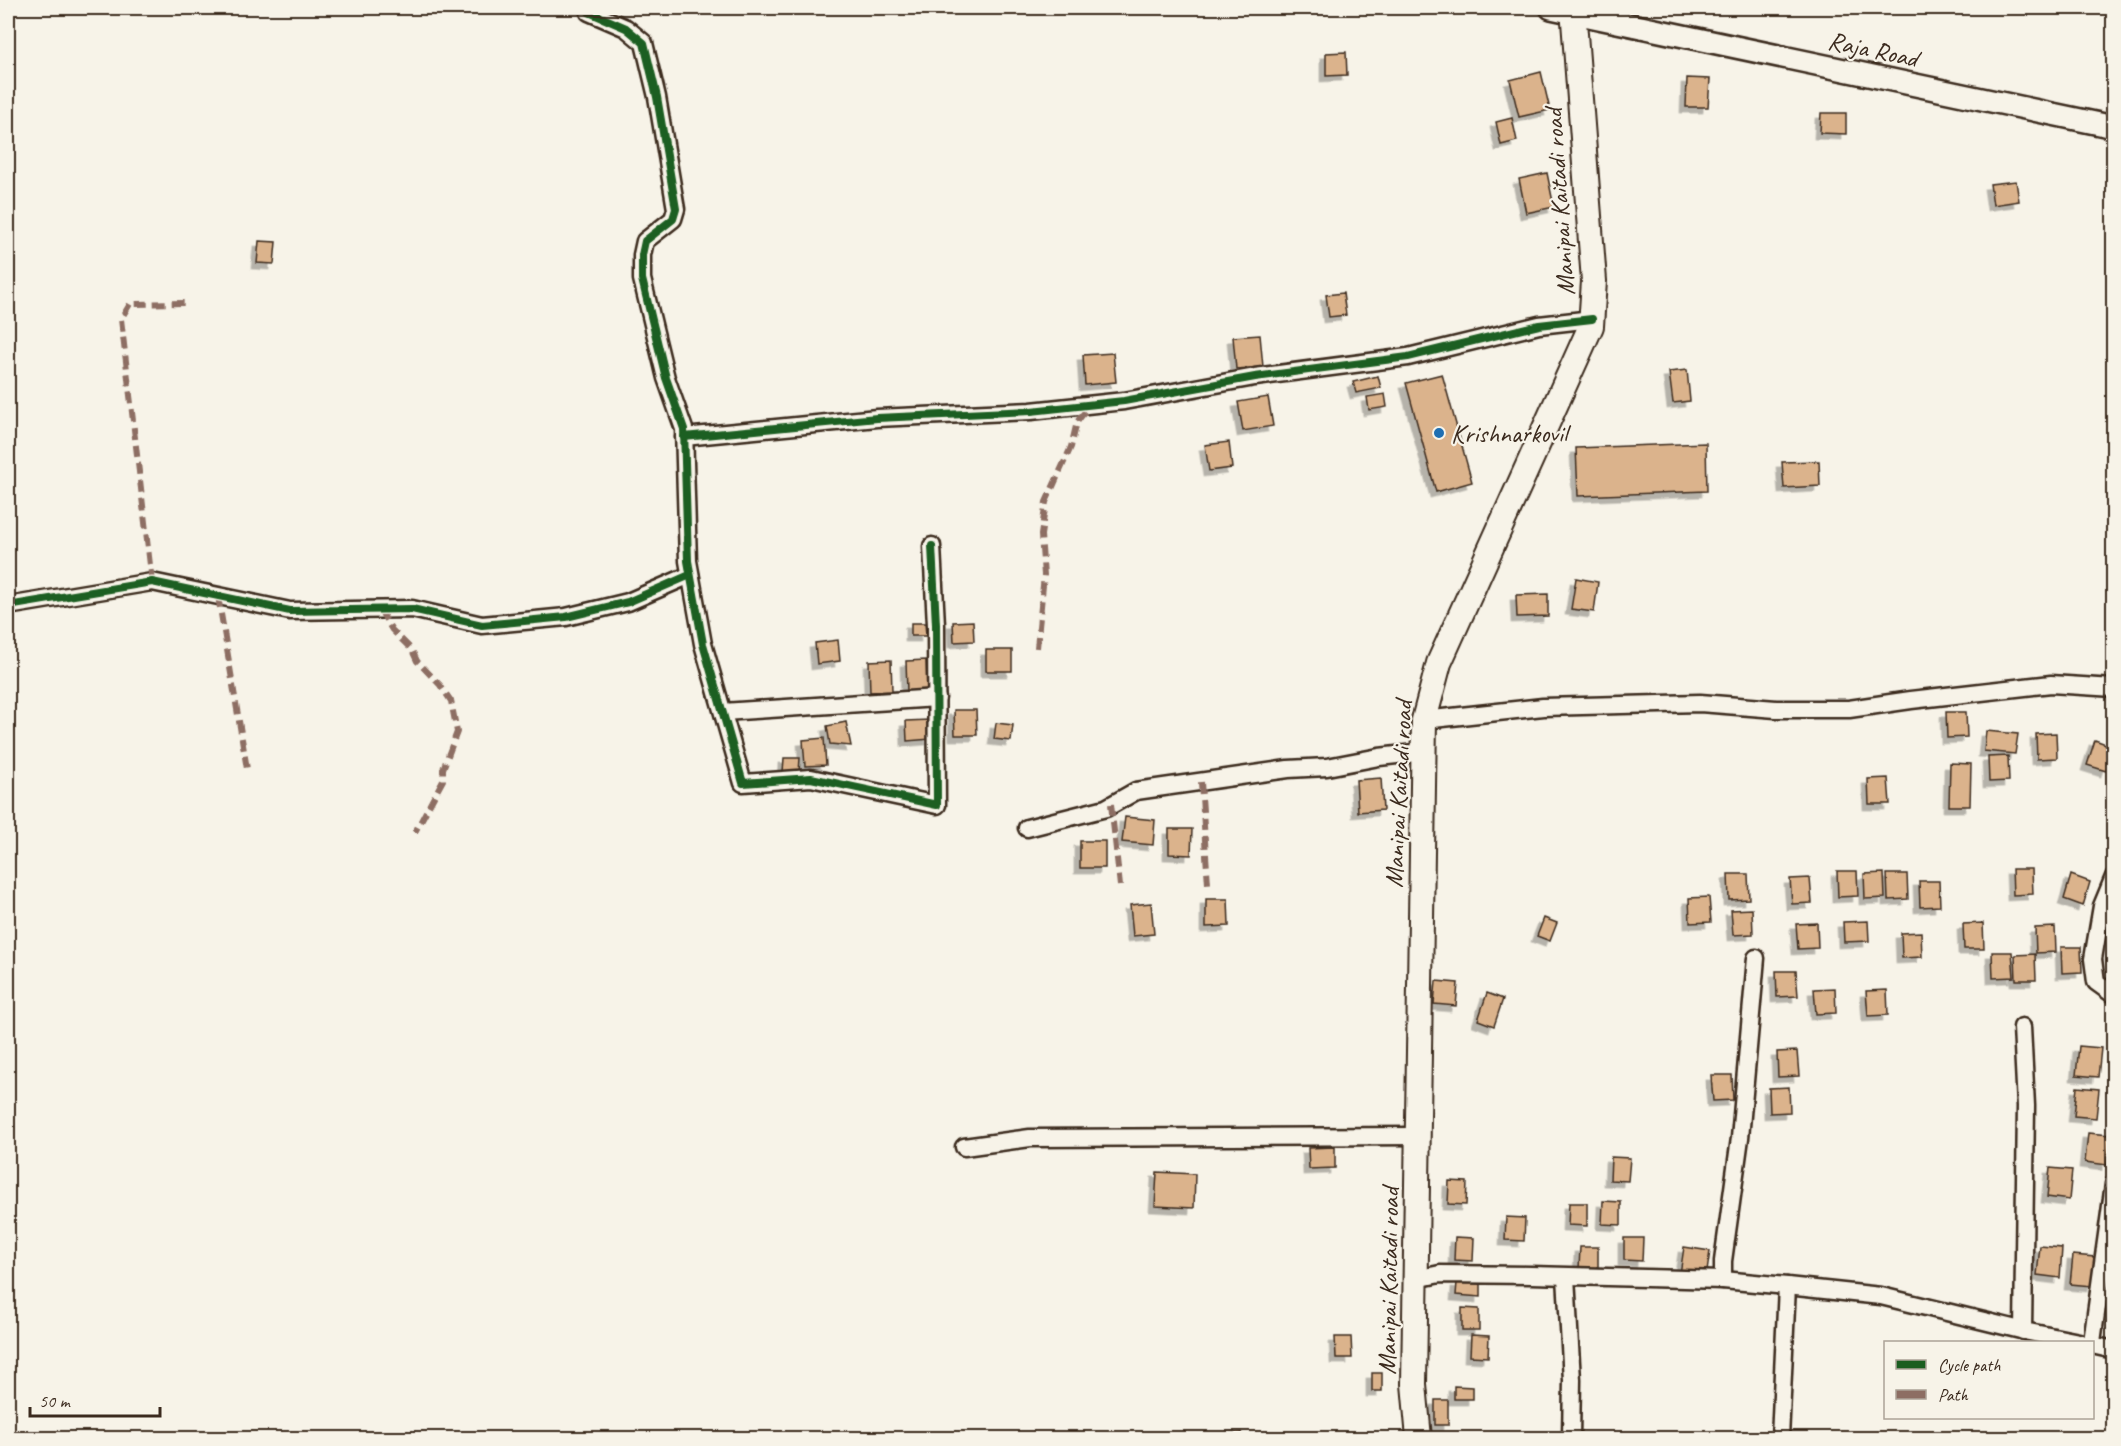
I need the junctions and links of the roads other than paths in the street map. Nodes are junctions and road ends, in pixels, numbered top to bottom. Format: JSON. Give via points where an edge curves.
{"nodes":[{"id":1,"x":589,"y":8,"type":"edge"},
{"id":2,"x":1551,"y":8,"type":"edge"},
{"id":3,"x":1574,"y":10,"type":"edge"},
{"id":4,"x":2114,"y":127,"type":"edge"},
{"id":5,"x":1592,"y":319,"type":"junction"},
{"id":6,"x":684,"y":437,"type":"junction"},
{"id":7,"x":932,"y":546,"type":"dead end"},
{"id":8,"x":690,"y":575,"type":"junction"},
{"id":9,"x":8,"y":606,"type":"edge"},
{"id":10,"x":2114,"y":688,"type":"edge"},
{"id":11,"x":937,"y":698,"type":"junction"},
{"id":12,"x":723,"y":712,"type":"junction"},
{"id":13,"x":1424,"y":720,"type":"junction"},
{"id":14,"x":1424,"y":753,"type":"junction"},
{"id":15,"x":1027,"y":828,"type":"dead end"},
{"id":16,"x":2114,"y":877,"type":"edge"},
{"id":17,"x":1756,"y":958,"type":"dead end"},
{"id":18,"x":2114,"y":995,"type":"edge"},
{"id":19,"x":2022,"y":1027,"type":"dead end"},
{"id":20,"x":1418,"y":1136,"type":"junction"},
{"id":21,"x":964,"y":1147,"type":"dead end"},
{"id":22,"x":2114,"y":1184,"type":"edge"},
{"id":23,"x":1566,"y":1276,"type":"junction"},
{"id":24,"x":1416,"y":1279,"type":"junction"},
{"id":25,"x":1723,"y":1281,"type":"junction"},
{"id":26,"x":1787,"y":1286,"type":"junction"},
{"id":27,"x":2023,"y":1331,"type":"junction"},
{"id":28,"x":2074,"y":1341,"type":"edge"},
{"id":29,"x":2092,"y":1341,"type":"edge"},
{"id":30,"x":2094,"y":1345,"type":"edge"},
{"id":31,"x":2114,"y":1350,"type":"edge"},
{"id":32,"x":1419,"y":1438,"type":"edge"},
{"id":33,"x":1571,"y":1438,"type":"edge"},
{"id":34,"x":1780,"y":1438,"type":"edge"}],
"edges":[{"from":1,"to":6,"type":"street","via":[[589,12],[626,28],[644,43],[654,81],[676,209],[673,219],[645,241],[642,279]]},
{"from":2,"to":3,"type":"street","name":"Raja Road"},
{"from":3,"to":4,"type":"street","name":"Raja Road"},
{"from":3,"to":5,"type":"main road","name":"Manipai Kaitadi road","via":[[1594,281]]},
{"from":5,"to":6,"type":"street","via":[[1539,325],[1408,357],[1255,377],[1124,401],[1031,411],[877,418]]},
{"from":5,"to":13,"type":"main road","name":"Manipai Kaitadi road","via":[[1439,663]]},
{"from":6,"to":8,"type":"street"},
{"from":7,"to":11,"type":"street"},
{"from":8,"to":9,"type":"street","via":[[628,602],[566,617],[482,625],[412,609],[290,610],[152,582]]},
{"from":8,"to":12,"type":"street","via":[[703,644]]},
{"from":10,"to":13,"type":"street","via":[[2051,684],[1849,710],[1776,710],[1700,703],[1554,707]]},
{"from":11,"to":12,"type":"street"},
{"from":11,"to":12,"type":"street","via":[[938,805],[811,778],[743,783]]},
{"from":13,"to":14,"type":"main road","name":"Manipai Kaitadi road"},
{"from":14,"to":15,"type":"street","via":[[1136,791],[1106,808]]},
{"from":14,"to":20,"type":"main road","name":"Manipai Kaitadi road"},
{"from":16,"to":18,"type":"street","via":[[2102,906],[2093,959],[2096,982]]},
{"from":17,"to":25,"type":"street"},
{"from":19,"to":27,"type":"street","via":[[2026,1106]]},
{"from":20,"to":21,"type":"street","via":[[1030,1138]]},
{"from":20,"to":24,"type":"main road","name":"Manipai Kaitadi road"},
{"from":22,"to":29,"type":"street"},
{"from":23,"to":24,"type":"street","via":[[1440,1274]]},
{"from":23,"to":25,"type":"street"},
{"from":23,"to":33,"type":"street"},
{"from":24,"to":32,"type":"main road","name":"Manipai Kaitadi road","via":[[1414,1384]]},
{"from":25,"to":26,"type":"street"},
{"from":26,"to":27,"type":"street","via":[[1881,1296]]},
{"from":26,"to":34,"type":"street"},
{"from":27,"to":28,"type":"street"},
{"from":30,"to":31,"type":"street"}]}
